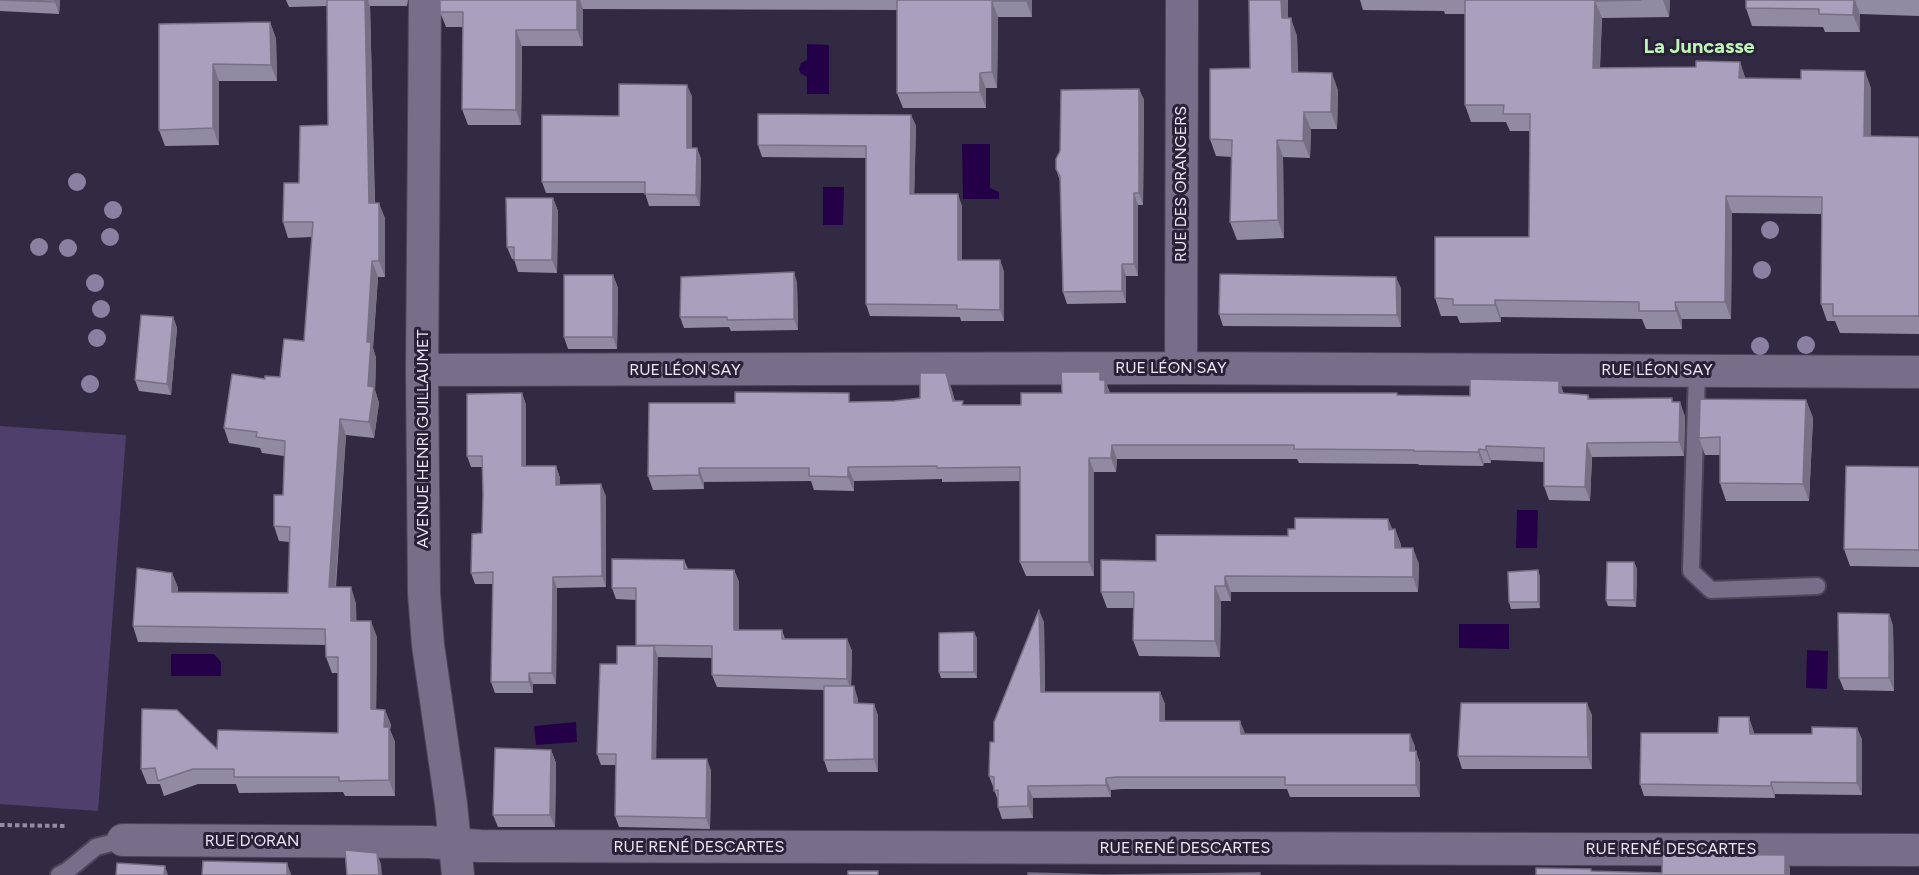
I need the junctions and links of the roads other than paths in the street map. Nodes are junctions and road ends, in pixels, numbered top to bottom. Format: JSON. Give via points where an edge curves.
{"nodes":[{"id":1,"x":425,"y":0,"type":"edge"},
{"id":2,"x":1182,"y":0,"type":"edge"},
{"id":3,"x":1181,"y":368,"type":"junction"},
{"id":4,"x":422,"y":370,"type":"junction"},
{"id":5,"x":1697,"y":370,"type":"junction"},
{"id":6,"x":1919,"y":372,"type":"edge"},
{"id":7,"x":1817,"y":586,"type":"dead end"},
{"id":8,"x":123,"y":840,"type":"joint"},
{"id":9,"x":454,"y":843,"type":"junction"},
{"id":10,"x":1913,"y":855,"type":"edge"},
{"id":11,"x":59,"y":875,"type":"edge"},
{"id":12,"x":458,"y":875,"type":"edge"}],
"edges":[{"from":1,"to":4,"type":"street","name":"AVENUE HENRI GUILLAUMET"},
{"from":2,"to":3,"type":"street","name":"RUE DES ORANGERS"},
{"from":3,"to":4,"type":"street","name":"RUE LÉON SAY"},
{"from":3,"to":5,"type":"street","name":"RUE LÉON SAY"},
{"from":4,"to":9,"type":"street","name":"AVENUE HENRI GUILLAUMET","via":[[424,593]]},
{"from":5,"to":6,"type":"street","name":"RUE LÉON SAY"},
{"from":5,"to":7,"type":"lane","via":[[1691,571],[1711,590]]},
{"from":8,"to":9,"type":"street","name":"RUE D'ORAN"},
{"from":8,"to":11,"type":"lane","name":"RUE D'ORAN","via":[[96,848]]},
{"from":9,"to":10,"type":"street","name":"RUE RENÉ DESCARTES"},
{"from":9,"to":12,"type":"street","name":"AVENUE HENRI GUILLAUMET"}]}
